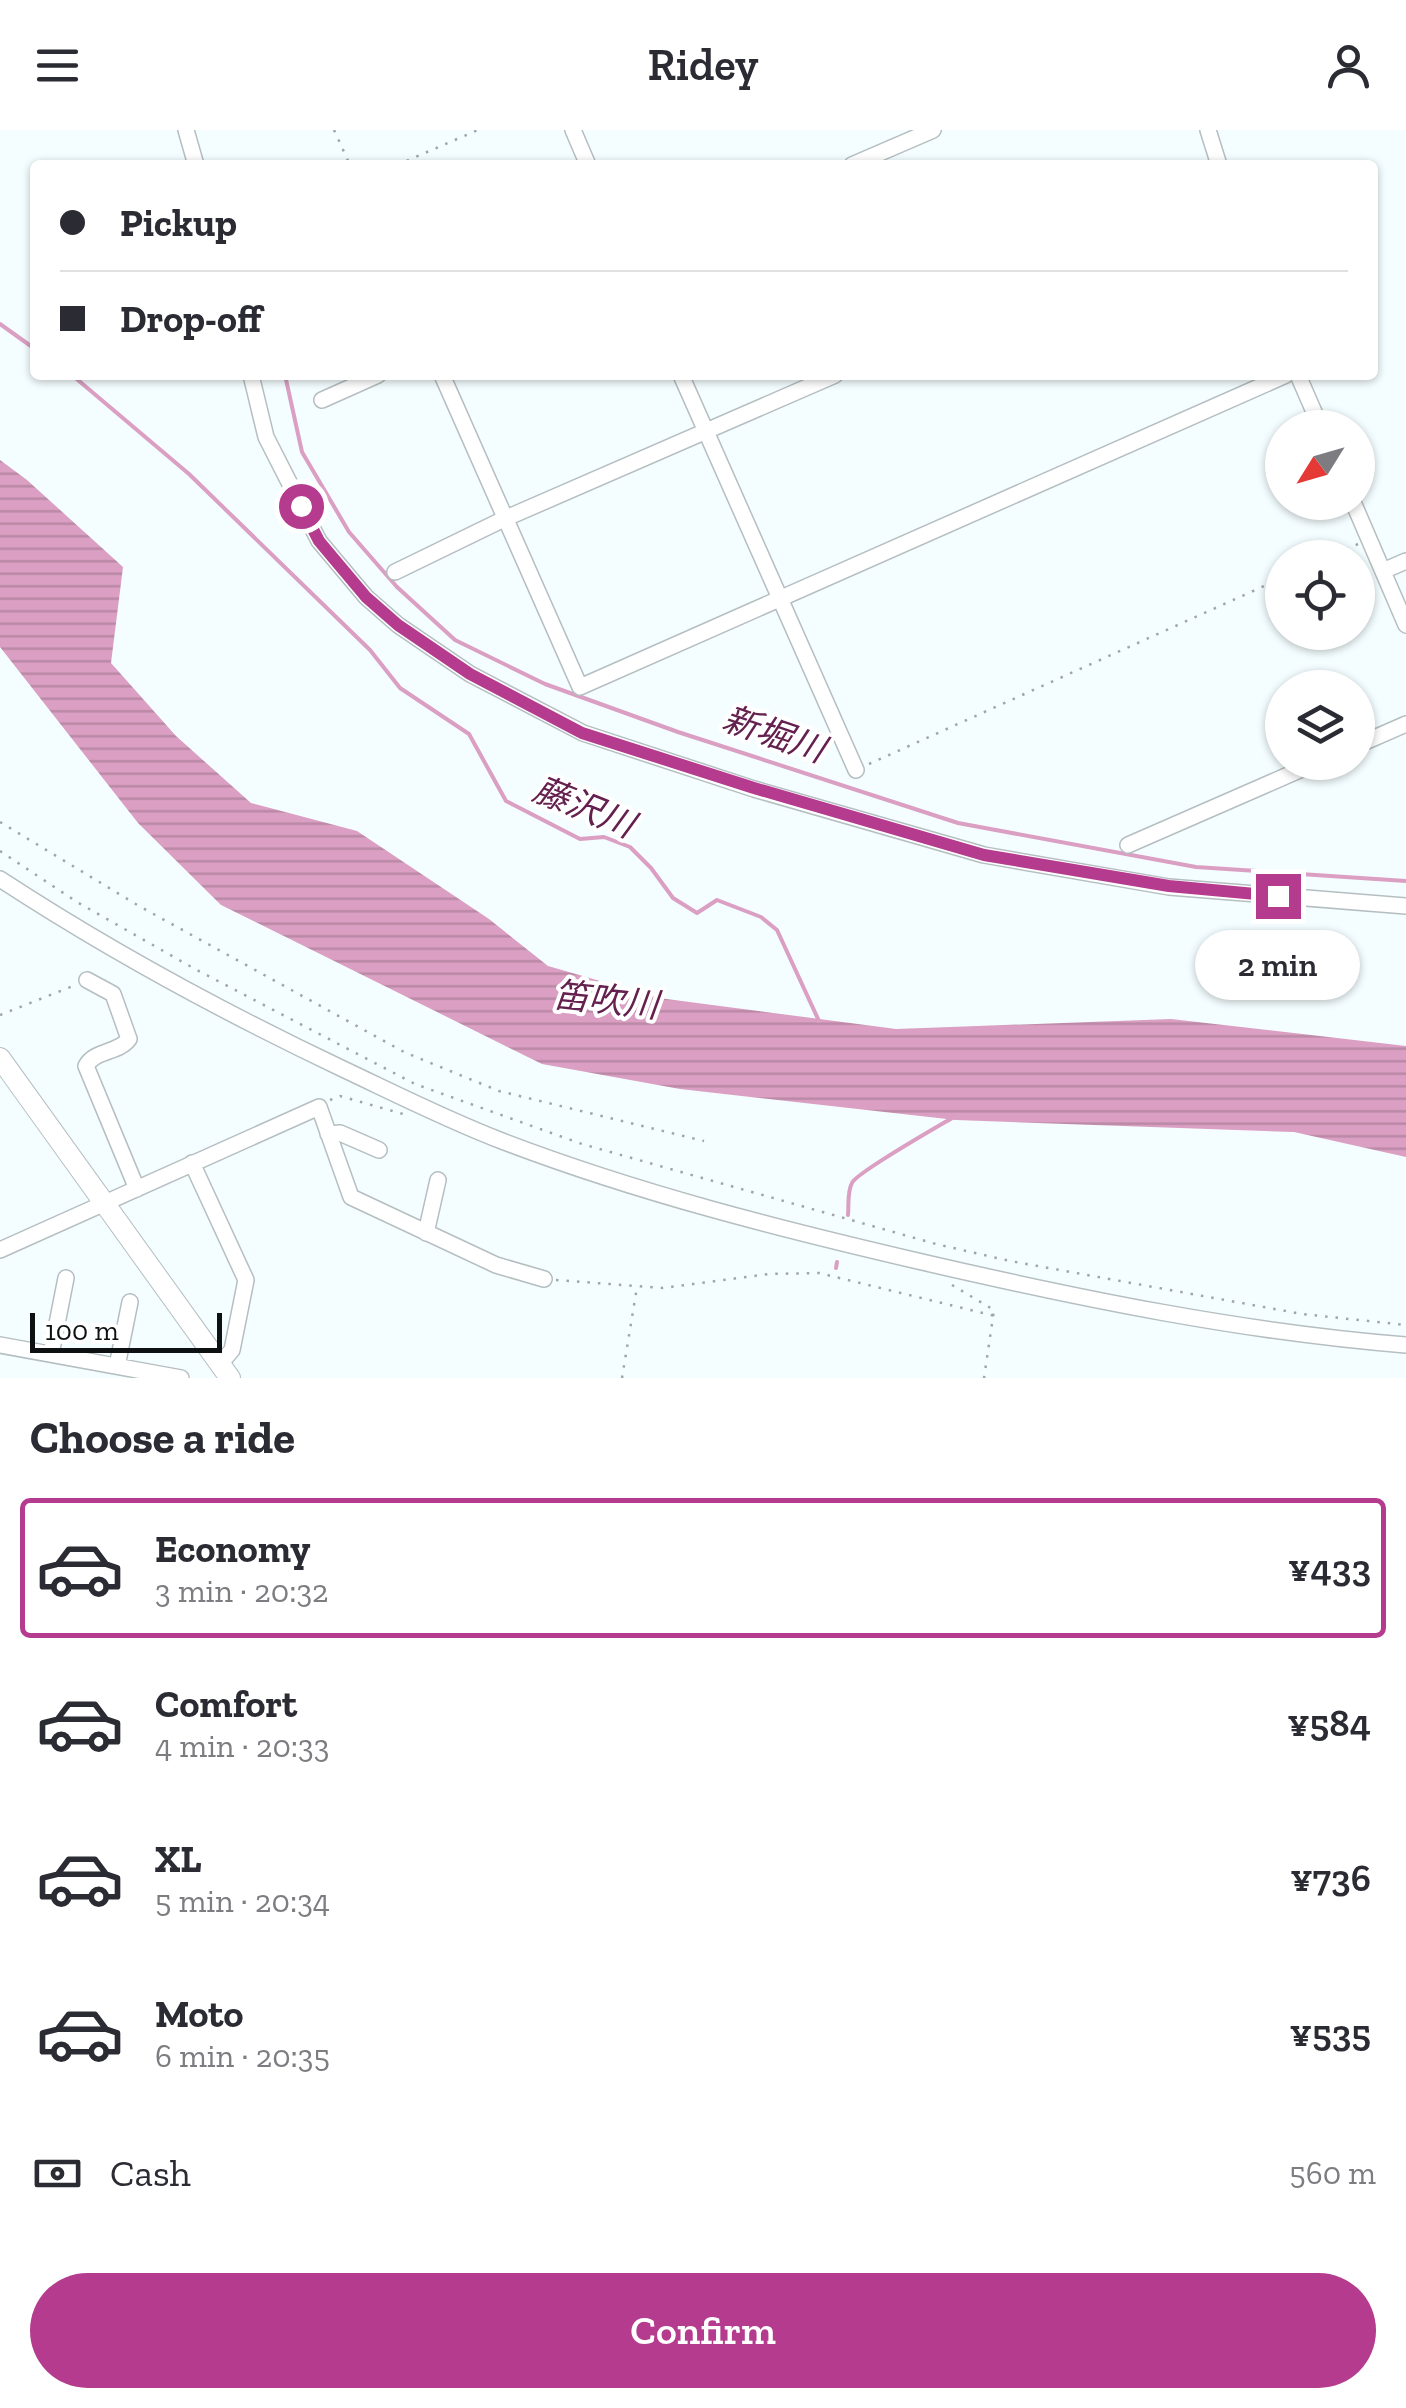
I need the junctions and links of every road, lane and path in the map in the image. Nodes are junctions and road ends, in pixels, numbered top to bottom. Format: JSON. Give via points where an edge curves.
{"nodes":[{"id":1,"x":186,"y":130,"type":"edge"},
{"id":2,"x":334,"y":130,"type":"edge"},
{"id":3,"x":478,"y":130,"type":"edge"},
{"id":4,"x":573,"y":130,"type":"edge"},
{"id":5,"x":933,"y":130,"type":"edge"},
{"id":6,"x":1208,"y":130,"type":"edge"},
{"id":7,"x":195,"y":160,"type":"edge"},
{"id":8,"x":348,"y":160,"type":"edge"},
{"id":9,"x":409,"y":160,"type":"edge"},
{"id":10,"x":586,"y":160,"type":"edge"},
{"id":11,"x":864,"y":160,"type":"edge"},
{"id":12,"x":1217,"y":160,"type":"edge"},
{"id":13,"x":252,"y":380,"type":"edge"},
{"id":14,"x":367,"y":380,"type":"edge"},
{"id":15,"x":444,"y":380,"type":"edge"},
{"id":16,"x":683,"y":380,"type":"edge"},
{"id":17,"x":824,"y":380,"type":"edge"},
{"id":18,"x":1275,"y":380,"type":"edge"},
{"id":19,"x":1300,"y":380,"type":"edge"},
{"id":20,"x":322,"y":400,"type":"dead end"},
{"id":21,"x":1313,"y":410,"type":"edge"},
{"id":22,"x":707,"y":432,"type":"junction"},
{"id":23,"x":504,"y":519,"type":"junction"},
{"id":24,"x":1360,"y":520,"type":"edge"},
{"id":25,"x":1368,"y":539,"type":"joint"},
{"id":26,"x":1406,"y":561,"type":"edge"},
{"id":27,"x":1383,"y":571,"type":"junction"},
{"id":28,"x":395,"y":572,"type":"dead end"},
{"id":29,"x":1265,"y":586,"type":"edge"},
{"id":30,"x":781,"y":599,"type":"junction"},
{"id":31,"x":1406,"y":625,"type":"edge"},
{"id":32,"x":1406,"y":724,"type":"edge"},
{"id":33,"x":1375,"y":738,"type":"edge"},
{"id":34,"x":856,"y":770,"type":"joint"},
{"id":35,"x":1277,"y":780,"type":"edge"},
{"id":36,"x":0,"y":822,"type":"edge"},
{"id":37,"x":1128,"y":845,"type":"dead end"},
{"id":38,"x":0,"y":852,"type":"edge"},
{"id":39,"x":0,"y":879,"type":"edge"},
{"id":40,"x":1406,"y":906,"type":"edge"},
{"id":41,"x":87,"y":980,"type":"joint"},
{"id":42,"x":0,"y":1015,"type":"edge"},
{"id":43,"x":0,"y":1058,"type":"edge"},
{"id":44,"x":332,"y":1099,"type":"dead end"},
{"id":45,"x":439,"y":1115,"type":"junction"},
{"id":46,"x":328,"y":1134,"type":"junction"},
{"id":47,"x":704,"y":1140,"type":"dead end"},
{"id":48,"x":379,"y":1150,"type":"dead end"},
{"id":49,"x":192,"y":1164,"type":"junction"},
{"id":50,"x":438,"y":1180,"type":"dead end"},
{"id":51,"x":137,"y":1188,"type":"junction"},
{"id":52,"x":104,"y":1203,"type":"junction"},
{"id":53,"x":851,"y":1219,"type":"junction"},
{"id":54,"x":849,"y":1226,"type":"dead end"},
{"id":55,"x":426,"y":1233,"type":"junction"},
{"id":56,"x":0,"y":1250,"type":"edge"},
{"id":57,"x":66,"y":1278,"type":"dead end"},
{"id":58,"x":544,"y":1279,"type":"joint"},
{"id":59,"x":946,"y":1282,"type":"dead end"},
{"id":60,"x":638,"y":1287,"type":"junction"},
{"id":61,"x":130,"y":1302,"type":"dead end"},
{"id":62,"x":995,"y":1316,"type":"junction"},
{"id":63,"x":1406,"y":1325,"type":"edge"},
{"id":64,"x":0,"y":1345,"type":"edge"},
{"id":65,"x":1406,"y":1346,"type":"edge"},
{"id":66,"x":51,"y":1354,"type":"junction"},
{"id":67,"x":116,"y":1366,"type":"junction"},
{"id":68,"x":225,"y":1371,"type":"edge"},
{"id":69,"x":181,"y":1378,"type":"edge"},
{"id":70,"x":622,"y":1378,"type":"edge"},
{"id":71,"x":984,"y":1378,"type":"edge"}],
"edges":[{"from":1,"to":7,"type":"street"},
{"from":2,"to":8,"type":"path"},
{"from":3,"to":9,"type":"path"},
{"from":4,"to":10,"type":"street"},
{"from":5,"to":11,"type":"street"},
{"from":6,"to":12,"type":"street"},
{"from":13,"to":40,"type":"street","via":[[266,437],[319,541],[366,597],[470,674],[582,733],[984,855],[1169,886]]},
{"from":14,"to":20,"type":"street"},
{"from":15,"to":23,"type":"street"},
{"from":16,"to":22,"type":"street"},
{"from":17,"to":22,"type":"street"},
{"from":18,"to":30,"type":"street"},
{"from":19,"to":21,"type":"street"},
{"from":22,"to":23,"type":"street"},
{"from":22,"to":30,"type":"street"},
{"from":23,"to":28,"type":"street"},
{"from":23,"to":30,"type":"street","via":[[580,687]]},
{"from":24,"to":25,"type":"street"},
{"from":25,"to":27,"type":"street"},
{"from":26,"to":27,"type":"street"},
{"from":27,"to":31,"type":"street"},
{"from":29,"to":34,"type":"path"},
{"from":30,"to":34,"type":"street"},
{"from":32,"to":33,"type":"street"},
{"from":35,"to":37,"type":"street"},
{"from":36,"to":47,"type":"path","via":[[404,1052],[499,1091]]},
{"from":38,"to":53,"type":"path","via":[[194,969],[415,1084],[614,1154]]},
{"from":39,"to":45,"type":"street","via":[[188,992]]},
{"from":41,"to":42,"type":"path"},
{"from":41,"to":51,"type":"street","via":[[113,994],[129,1039],[86,1066]]},
{"from":43,"to":52,"type":"main road"},
{"from":44,"to":45,"type":"path","via":[[427,1119]]},
{"from":45,"to":65,"type":"street","via":[[576,1168],[846,1245],[1173,1315]]},
{"from":46,"to":48,"type":"street"},
{"from":46,"to":49,"type":"street","via":[[319,1107]]},
{"from":46,"to":55,"type":"street","via":[[351,1197]]},
{"from":49,"to":51,"type":"street"},
{"from":49,"to":68,"type":"street","via":[[246,1280]]},
{"from":50,"to":55,"type":"street"},
{"from":51,"to":52,"type":"street"},
{"from":52,"to":56,"type":"street"},
{"from":52,"to":68,"type":"main road"},
{"from":53,"to":54,"type":"path"},
{"from":53,"to":63,"type":"path","via":[[1100,1278]]},
{"from":55,"to":58,"type":"street"},
{"from":57,"to":66,"type":"street"},
{"from":58,"to":60,"type":"path"},
{"from":59,"to":62,"type":"path","via":[[989,1304]]},
{"from":60,"to":62,"type":"path","via":[[826,1274]]},
{"from":60,"to":70,"type":"path"},
{"from":61,"to":67,"type":"street"},
{"from":62,"to":71,"type":"path"},
{"from":64,"to":66,"type":"street"},
{"from":66,"to":67,"type":"street"},
{"from":67,"to":69,"type":"street"}]}
